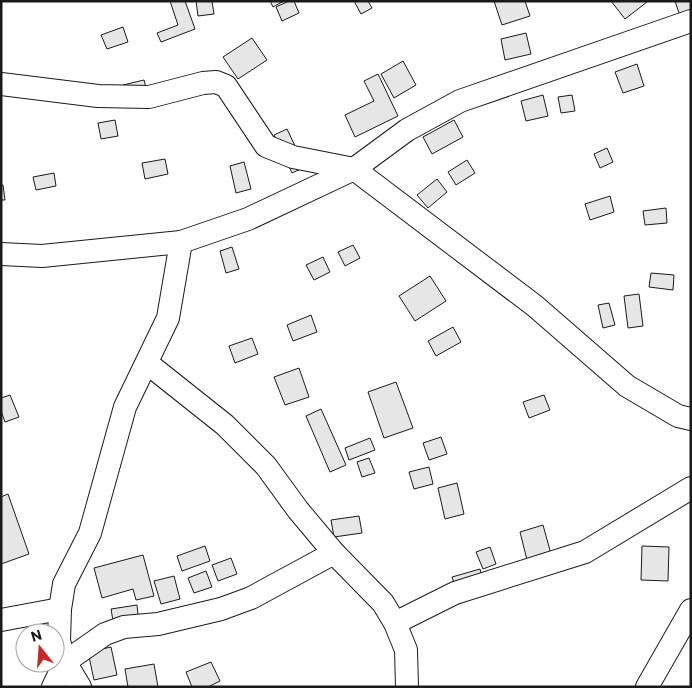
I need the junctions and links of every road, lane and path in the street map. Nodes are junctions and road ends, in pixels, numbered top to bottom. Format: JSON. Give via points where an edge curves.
{"nodes":[{"id":1,"x":691,"y":20,"type":"edge"},
{"id":2,"x":1,"y":84,"type":"edge"},
{"id":3,"x":354,"y":169,"type":"junction"},
{"id":4,"x":182,"y":242,"type":"junction"},
{"id":5,"x":1,"y":254,"type":"edge"},
{"id":6,"x":147,"y":363,"type":"junction"},
{"id":7,"x":691,"y":419,"type":"edge"},
{"id":8,"x":691,"y":488,"type":"edge"},
{"id":9,"x":334,"y":552,"type":"junction"},
{"id":10,"x":60,"y":609,"type":"junction"},
{"id":11,"x":691,"y":610,"type":"edge"},
{"id":12,"x":1,"y":620,"type":"edge"},
{"id":13,"x":60,"y":623,"type":"edge"},
{"id":14,"x":395,"y":623,"type":"junction"},
{"id":15,"x":65,"y":662,"type":"joint"},
{"id":16,"x":60,"y":673,"type":"edge"},
{"id":17,"x":53,"y":687,"type":"edge"},
{"id":18,"x":80,"y":687,"type":"edge"},
{"id":19,"x":407,"y":687,"type":"edge"},
{"id":20,"x":647,"y":687,"type":"edge"}],
"edges":[{"from":1,"to":3,"type":"street","via":[[460,100],[407,130]]},
{"from":2,"to":3,"type":"street","via":[[98,96],[149,97],[203,82],[216,82],[226,86],[266,146],[293,157]]},
{"from":3,"to":4,"type":"street","via":[[248,219]]},
{"from":3,"to":7,"type":"street","via":[[535,306],[627,386],[678,416]]},
{"from":4,"to":5,"type":"street","via":[[42,256]]},
{"from":4,"to":6,"type":"street","via":[[168,318]]},
{"from":6,"to":9,"type":"street","via":[[225,425],[259,459]]},
{"from":6,"to":10,"type":"street","via":[[125,406],[90,533],[64,584]]},
{"from":8,"to":14,"type":"street","via":[[585,552],[455,593]]},
{"from":9,"to":14,"type":"street","via":[[383,603]]},
{"from":9,"to":15,"type":"street","via":[[251,598],[184,619],[124,627],[105,634]]},
{"from":10,"to":12,"type":"street"},
{"from":10,"to":13,"type":"street"},
{"from":11,"to":20,"type":"street"},
{"from":14,"to":19,"type":"street","via":[[406,650]]},
{"from":15,"to":18,"type":"street"},
{"from":16,"to":17,"type":"street"}]}
